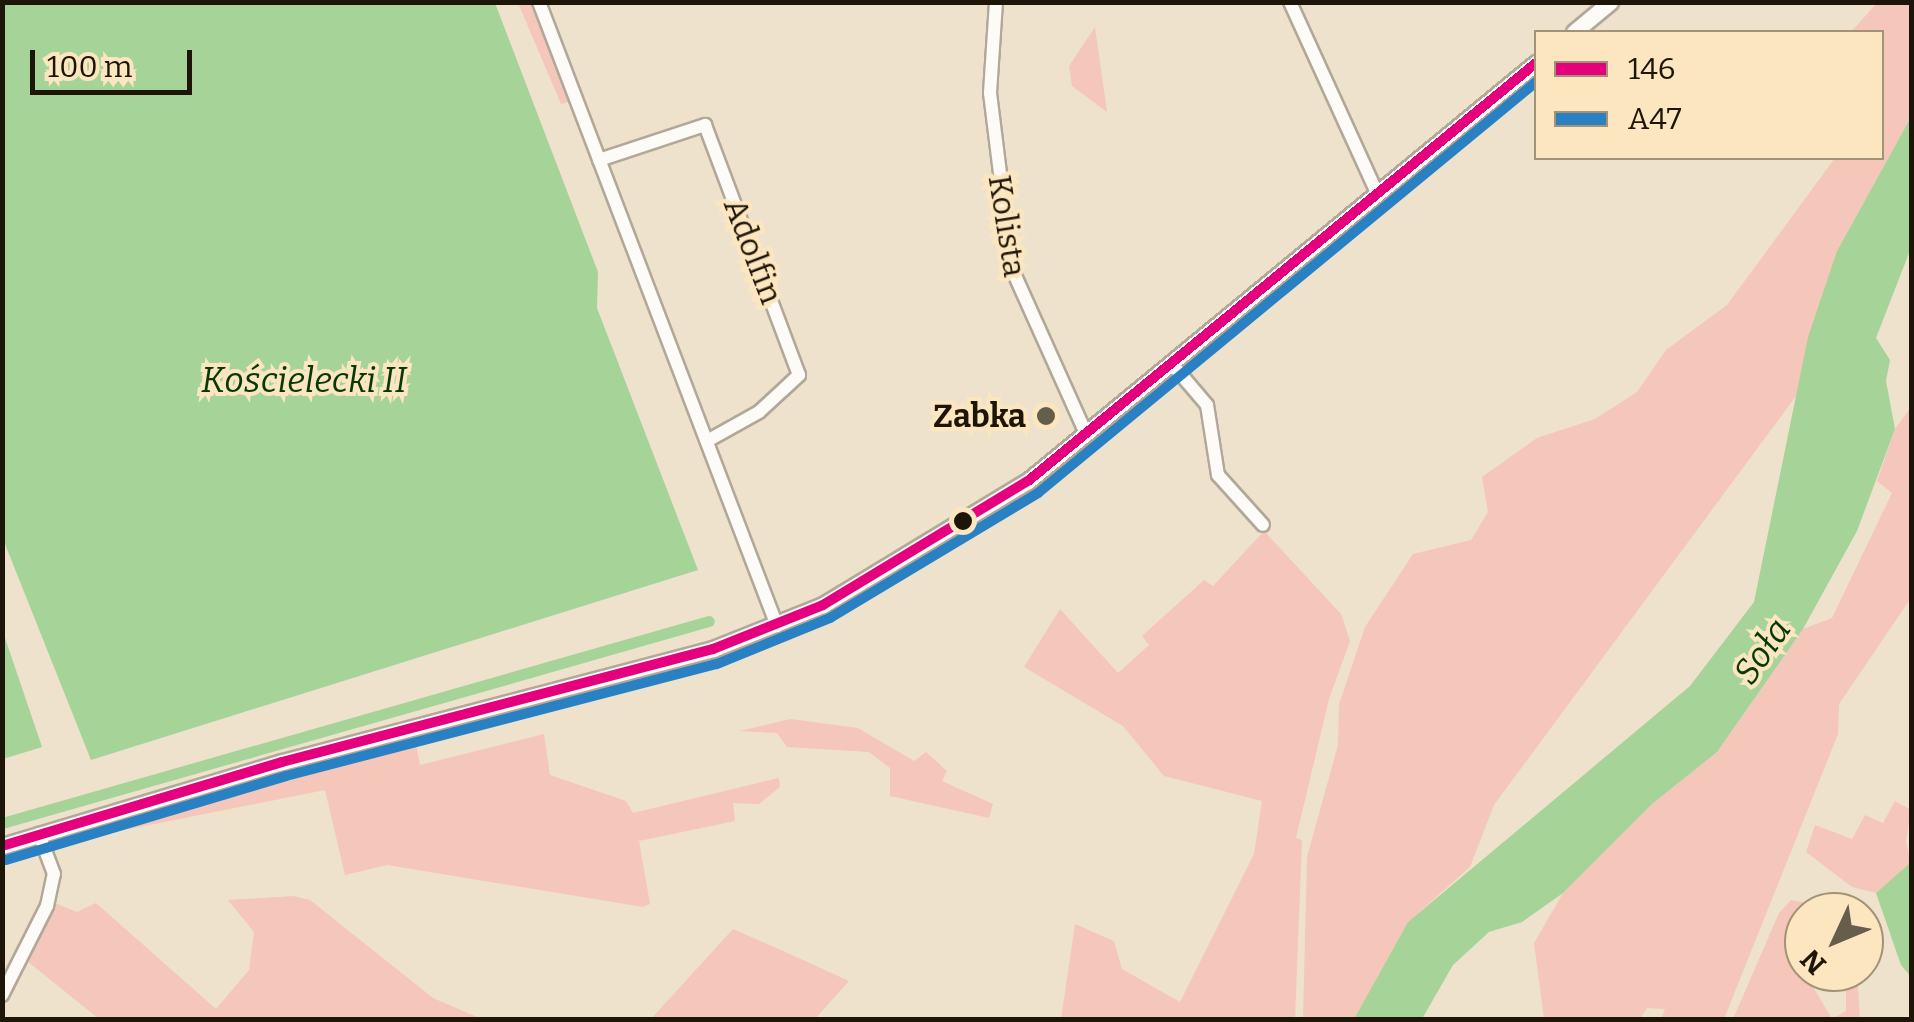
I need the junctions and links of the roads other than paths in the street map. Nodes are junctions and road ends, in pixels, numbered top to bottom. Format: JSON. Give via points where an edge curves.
{"nodes":[{"id":1,"x":539,"y":2,"type":"edge"},
{"id":2,"x":996,"y":2,"type":"edge"},
{"id":3,"x":1290,"y":2,"type":"edge"},
{"id":4,"x":1610,"y":2,"type":"edge"},
{"id":5,"x":1576,"y":30,"type":"edge"},
{"id":6,"x":1534,"y":65,"type":"edge"},
{"id":7,"x":599,"y":160,"type":"junction"},
{"id":8,"x":1378,"y":195,"type":"junction"},
{"id":9,"x":1172,"y":364,"type":"junction"},
{"id":10,"x":1086,"y":434,"type":"junction"},
{"id":11,"x":707,"y":442,"type":"junction"},
{"id":12,"x":1263,"y":525,"type":"dead end"},
{"id":13,"x":777,"y":626,"type":"junction"},
{"id":14,"x":39,"y":834,"type":"junction"},
{"id":15,"x":2,"y":846,"type":"edge"},
{"id":16,"x":2,"y":995,"type":"edge"}],
"edges":[{"from":1,"to":7,"type":"street"},
{"from":2,"to":10,"type":"street","name":"Kolista","via":[[990,93],[1012,269]]},
{"from":3,"to":8,"type":"street"},
{"from":4,"to":5,"type":"main road"},
{"from":6,"to":8,"type":"main road"},
{"from":7,"to":11,"type":"street"},
{"from":7,"to":11,"type":"street","name":"Adolfin","via":[[705,124],[799,375],[758,412]]},
{"from":8,"to":9,"type":"main road"},
{"from":9,"to":10,"type":"main road"},
{"from":9,"to":12,"type":"street","via":[[1207,405],[1218,476]]},
{"from":10,"to":13,"type":"main road","via":[[968,522]]},
{"from":11,"to":13,"type":"street"},
{"from":13,"to":14,"type":"main road"},
{"from":14,"to":15,"type":"main road"},
{"from":14,"to":16,"type":"street","via":[[54,874],[47,906]]}]}
